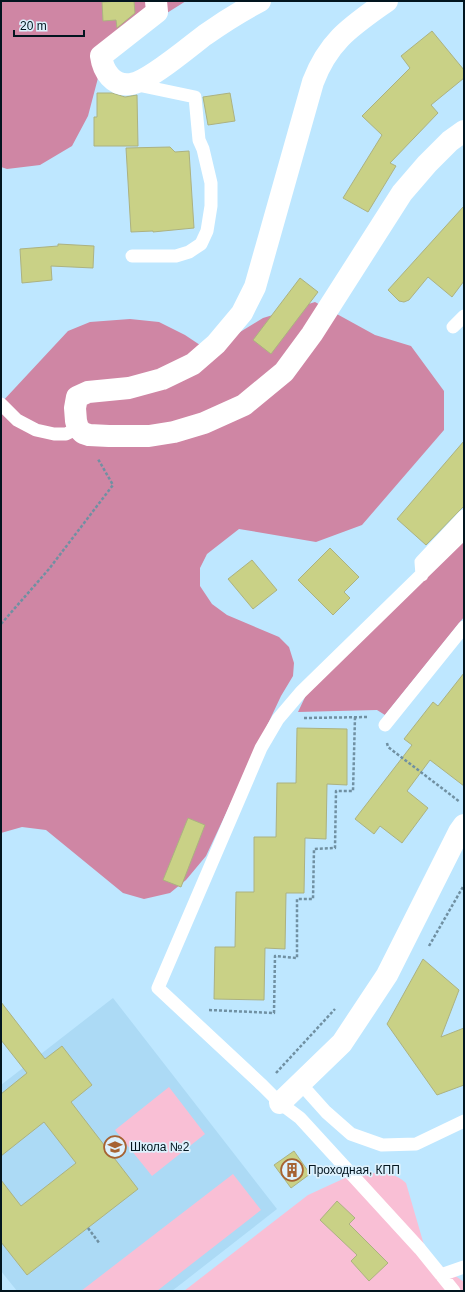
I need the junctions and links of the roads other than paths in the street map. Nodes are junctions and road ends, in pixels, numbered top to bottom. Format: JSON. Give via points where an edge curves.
{"nodes":[{"id":1,"x":156,"y":1,"type":"edge"},
{"id":2,"x":260,"y":1,"type":"edge"},
{"id":3,"x":387,"y":1,"type":"edge"},
{"id":4,"x":132,"y":84,"type":"junction"},
{"id":5,"x":464,"y":131,"type":"edge"},
{"id":6,"x":132,"y":256,"type":"dead end"},
{"id":7,"x":464,"y":316,"type":"edge"},
{"id":8,"x":454,"y":328,"type":"dead end"},
{"id":9,"x":1,"y":404,"type":"edge"},
{"id":10,"x":78,"y":428,"type":"junction"},
{"id":11,"x":464,"y":516,"type":"edge"},
{"id":12,"x":464,"y":533,"type":"edge"},
{"id":13,"x":422,"y":575,"type":"junction"},
{"id":14,"x":464,"y":627,"type":"edge"},
{"id":15,"x":385,"y":724,"type":"road end"},
{"id":16,"x":464,"y":824,"type":"edge"},
{"id":17,"x":300,"y":1083,"type":"junction"},
{"id":18,"x":280,"y":1103,"type":"junction"},
{"id":19,"x":464,"y":1121,"type":"edge"},
{"id":20,"x":464,"y":1267,"type":"edge"},
{"id":21,"x":441,"y":1275,"type":"junction"},
{"id":22,"x":454,"y":1291,"type":"edge"}],
"edges":[{"from":1,"to":4,"type":"street","via":[[157,12],[101,56],[107,74],[114,80]]},
{"from":2,"to":4,"type":"street","via":[[207,34],[149,76]]},
{"from":3,"to":10,"type":"street","via":[[341,36],[319,66],[255,287],[242,313],[216,344],[193,364],[162,379],[129,388],[88,392],[77,397],[75,408]]},
{"from":4,"to":6,"type":"lane","via":[[194,97],[199,140],[204,149],[211,183],[211,206],[207,230],[201,244],[190,252],[176,256]]},
{"from":5,"to":10,"type":"street","via":[[427,164],[402,193],[312,334],[284,372],[244,405],[204,423],[149,436],[89,435]]},
{"from":7,"to":8,"type":"lane"},
{"from":9,"to":10,"type":"lane","via":[[17,420],[36,430],[66,434]]},
{"from":11,"to":13,"type":"lane","via":[[421,562]]},
{"from":12,"to":13,"type":"lane"},
{"from":13,"to":18,"type":"lane","via":[[302,692],[278,719],[261,748],[158,988]]},
{"from":14,"to":15,"type":"lane"},
{"from":16,"to":17,"type":"street","via":[[387,975],[342,1043]]},
{"from":17,"to":18,"type":"street"},
{"from":17,"to":19,"type":"lane","via":[[326,1112],[351,1134],[382,1145],[416,1144]]},
{"from":18,"to":21,"type":"lane","via":[[300,1118]]},
{"from":20,"to":21,"type":"lane"},
{"from":21,"to":22,"type":"lane"}]}
